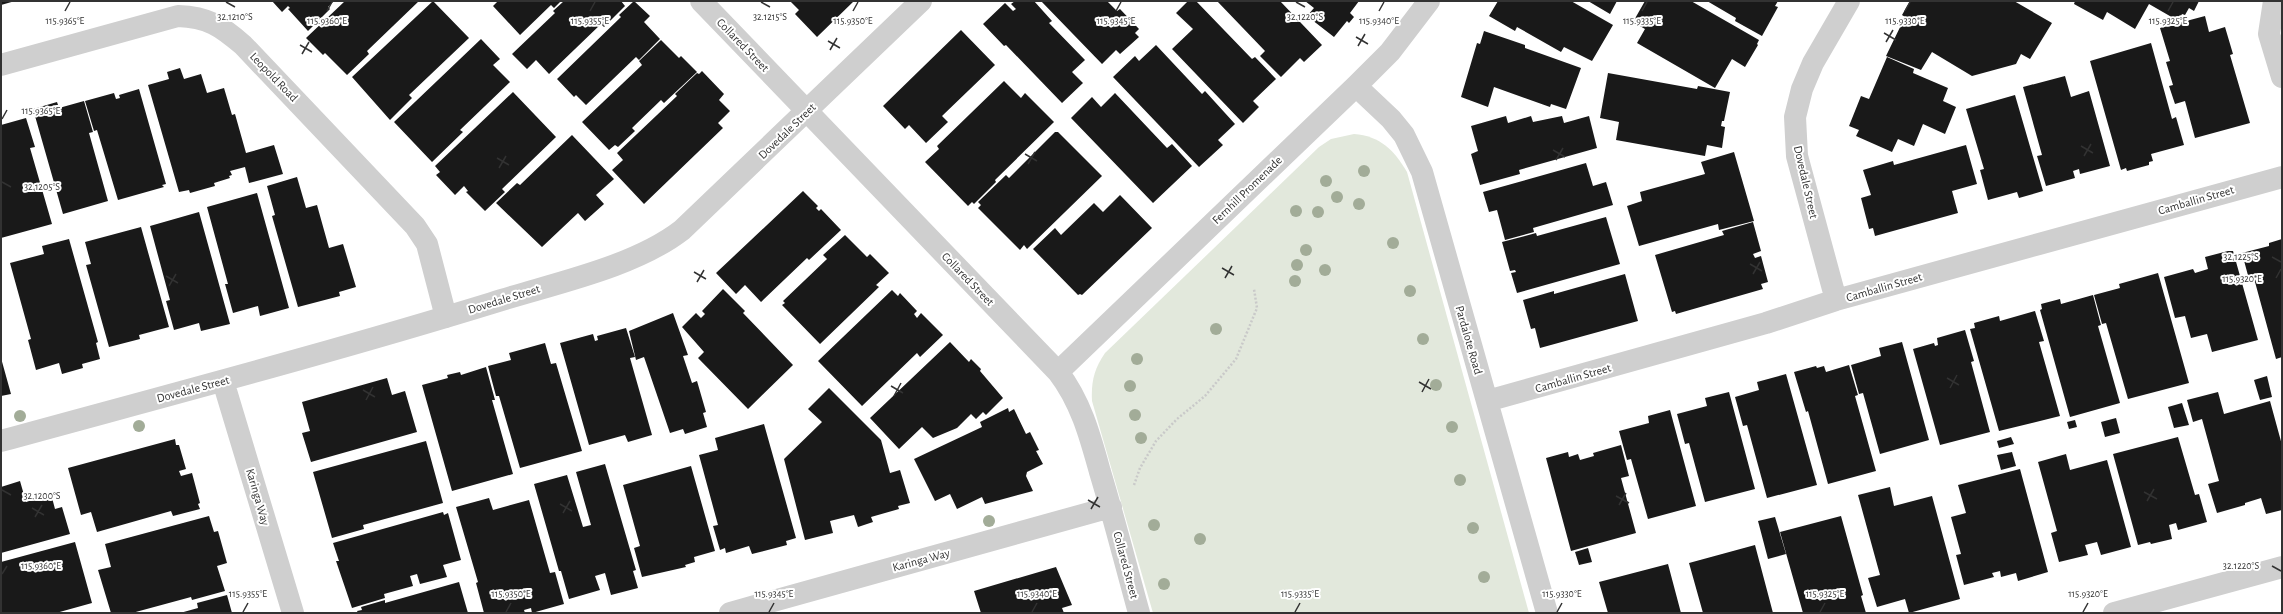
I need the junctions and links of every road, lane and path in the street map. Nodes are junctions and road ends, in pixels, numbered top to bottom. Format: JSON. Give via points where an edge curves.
{"nodes":[{"id":1,"x":701,"y":1,"type":"edge"},
{"id":2,"x":921,"y":1,"type":"edge"},
{"id":3,"x":1429,"y":1,"type":"edge"},
{"id":4,"x":1849,"y":1,"type":"edge"},
{"id":5,"x":2274,"y":1,"type":"edge"},
{"id":6,"x":1,"y":65,"type":"edge"},
{"id":7,"x":2282,"y":76,"type":"edge"},
{"id":8,"x":1356,"y":86,"type":"junction"},
{"id":9,"x":806,"y":112,"type":"junction"},
{"id":10,"x":2282,"y":177,"type":"edge"},
{"id":11,"x":1254,"y":289,"type":"dead end"},
{"id":12,"x":1836,"y":300,"type":"junction"},
{"id":13,"x":446,"y":317,"type":"junction"},
{"id":14,"x":1058,"y":372,"type":"junction"},
{"id":15,"x":223,"y":381,"type":"junction"},
{"id":16,"x":1487,"y":401,"type":"junction"},
{"id":17,"x":1,"y":441,"type":"edge"},
{"id":18,"x":1134,"y":485,"type":"dead end"},
{"id":19,"x":1111,"y":507,"type":"junction"},
{"id":20,"x":2282,"y":567,"type":"edge"},
{"id":21,"x":2140,"y":610,"type":"edge"},
{"id":22,"x":293,"y":613,"type":"edge"},
{"id":23,"x":730,"y":613,"type":"edge"},
{"id":24,"x":1139,"y":613,"type":"edge"},
{"id":25,"x":1547,"y":613,"type":"edge"},
{"id":26,"x":2114,"y":613,"type":"edge"}],
"edges":[{"from":1,"to":9,"type":"street","name":"Collared Street"},
{"from":2,"to":9,"type":"street","name":"Dovedale Street"},
{"from":3,"to":8,"type":"street","name":"Fernhill Promenade","via":[[1390,52]]},
{"from":4,"to":12,"type":"street","name":"Dovedale Street","via":[[1814,63],[1802,89],[1795,116],[1797,156]]},
{"from":5,"to":7,"type":"street","via":[[2269,34]]},
{"from":6,"to":13,"type":"street","name":"Leopold Road","via":[[178,16],[199,18],[219,25],[243,45],[415,226],[427,244]]},
{"from":8,"to":14,"type":"street","name":"Fernhill Promenade"},
{"from":8,"to":16,"type":"street","name":"Pardalote Road","via":[[1404,135],[1422,172]]},
{"from":9,"to":13,"type":"street","name":"Dovedale Street","via":[[682,230],[665,243],[616,264]]},
{"from":9,"to":14,"type":"street","name":"Collared Street"},
{"from":10,"to":12,"type":"street","name":"Camballin Street"},
{"from":11,"to":18,"type":"path","via":[[1257,308],[1236,359],[1204,396],[1156,441],[1140,468]]},
{"from":12,"to":16,"type":"street","name":"Camballin Street","via":[[1766,323]]},
{"from":13,"to":15,"type":"street","name":"Dovedale Street"},
{"from":14,"to":19,"type":"street","name":"Collared Street","via":[[1072,390],[1080,409]]},
{"from":15,"to":17,"type":"street","name":"Dovedale Street"},
{"from":15,"to":22,"type":"street","name":"Karinga Way"},
{"from":16,"to":25,"type":"street","name":"Pardalote Road"},
{"from":19,"to":23,"type":"street","name":"Karinga Way"},
{"from":19,"to":24,"type":"street","name":"Collared Street"},
{"from":20,"to":21,"type":"street"},
{"from":21,"to":26,"type":"street"}]}
